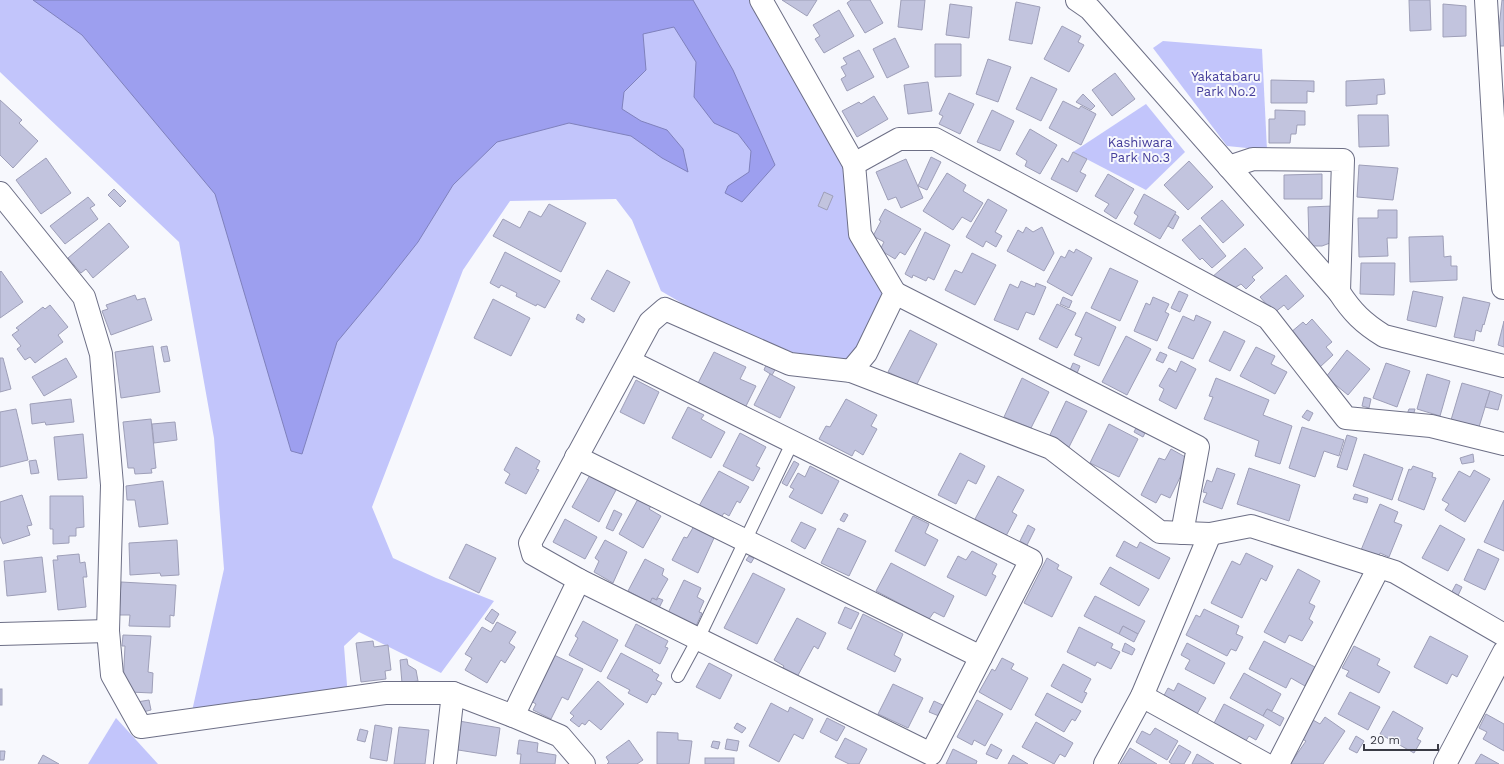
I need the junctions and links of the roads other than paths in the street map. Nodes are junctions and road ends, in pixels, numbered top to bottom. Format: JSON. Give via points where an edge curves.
{"nodes":[{"id":1,"x":761,"y":0,"type":"edge"},
{"id":2,"x":1077,"y":0,"type":"edge"},
{"id":3,"x":1486,"y":0,"type":"edge"},
{"id":4,"x":854,"y":164,"type":"junction"},
{"id":5,"x":1229,"y":167,"type":"junction"},
{"id":6,"x":1500,"y":190,"type":"edge"},
{"id":7,"x":0,"y":193,"type":"edge"},
{"id":8,"x":1504,"y":288,"type":"edge"},
{"id":9,"x":1339,"y":292,"type":"junction"},
{"id":10,"x":895,"y":293,"type":"junction"},
{"id":11,"x":629,"y":361,"type":"junction"},
{"id":12,"x":1504,"y":366,"type":"edge"},
{"id":13,"x":851,"y":371,"type":"junction"},
{"id":14,"x":793,"y":441,"type":"junction"},
{"id":15,"x":1504,"y":444,"type":"edge"},
{"id":16,"x":576,"y":457,"type":"junction"},
{"id":17,"x":1182,"y":533,"type":"junction"},
{"id":18,"x":1210,"y":534,"type":"junction"},
{"id":19,"x":745,"y":540,"type":"junction"},
{"id":20,"x":1379,"y":567,"type":"junction"},
{"id":21,"x":579,"y":580,"type":"junction"},
{"id":22,"x":108,"y":631,"type":"junction"},
{"id":23,"x":0,"y":634,"type":"edge"},
{"id":24,"x":1504,"y":635,"type":"edge"},
{"id":25,"x":698,"y":639,"type":"junction"},
{"id":26,"x":1504,"y":652,"type":"edge"},
{"id":27,"x":981,"y":657,"type":"junction"},
{"id":28,"x":678,"y":676,"type":"dead end"},
{"id":29,"x":453,"y":693,"type":"junction"},
{"id":30,"x":1142,"y":696,"type":"junction"},
{"id":31,"x":513,"y":716,"type":"junction"},
{"id":32,"x":444,"y":764,"type":"edge"},
{"id":33,"x":584,"y":764,"type":"edge"},
{"id":34,"x":1105,"y":764,"type":"edge"},
{"id":35,"x":1266,"y":764,"type":"edge"},
{"id":36,"x":1278,"y":764,"type":"edge"},
{"id":37,"x":1445,"y":764,"type":"edge"}],
"edges":[{"from":1,"to":4,"type":"street"},
{"from":2,"to":5,"type":"street","via":[[1090,9]]},
{"from":3,"to":6,"type":"street"},
{"from":4,"to":10,"type":"street","via":[[860,234]]},
{"from":4,"to":15,"type":"street","via":[[899,139],[935,139],[1268,318],[1346,418],[1431,426]]},
{"from":5,"to":9,"type":"street"},
{"from":5,"to":9,"type":"street","via":[[1253,159],[1343,160]]},
{"from":6,"to":8,"type":"street"},
{"from":7,"to":22,"type":"street","via":[[84,297],[101,354],[112,485]]},
{"from":9,"to":12,"type":"street","via":[[1351,310],[1384,336]]},
{"from":10,"to":13,"type":"street","via":[[866,353]]},
{"from":10,"to":17,"type":"street","via":[[1198,447]]},
{"from":11,"to":13,"type":"street","via":[[650,322],[665,309],[790,364]]},
{"from":11,"to":14,"type":"street"},
{"from":11,"to":16,"type":"street"},
{"from":13,"to":17,"type":"street","via":[[1051,448],[1160,532]]},
{"from":14,"to":19,"type":"lane"},
{"from":14,"to":27,"type":"street","via":[[1031,560]]},
{"from":16,"to":19,"type":"street"},
{"from":16,"to":21,"type":"street","via":[[530,543],[533,554]]},
{"from":17,"to":18,"type":"street"},
{"from":18,"to":20,"type":"street","via":[[1251,526]]},
{"from":18,"to":30,"type":"street"},
{"from":19,"to":25,"type":"lane"},
{"from":19,"to":27,"type":"street"},
{"from":20,"to":24,"type":"street","via":[[1395,572]]},
{"from":20,"to":36,"type":"street"},
{"from":21,"to":25,"type":"street"},
{"from":21,"to":31,"type":"street"},
{"from":22,"to":23,"type":"street"},
{"from":22,"to":29,"type":"street","via":[[112,675],[141,727],[385,693]]},
{"from":25,"to":27,"type":"street","via":[[931,754]]},
{"from":25,"to":28,"type":"lane"},
{"from":26,"to":37,"type":"street"},
{"from":29,"to":31,"type":"street"},
{"from":29,"to":32,"type":"street"},
{"from":30,"to":34,"type":"street"},
{"from":30,"to":35,"type":"street"},
{"from":31,"to":33,"type":"street","via":[[560,736]]}]}
